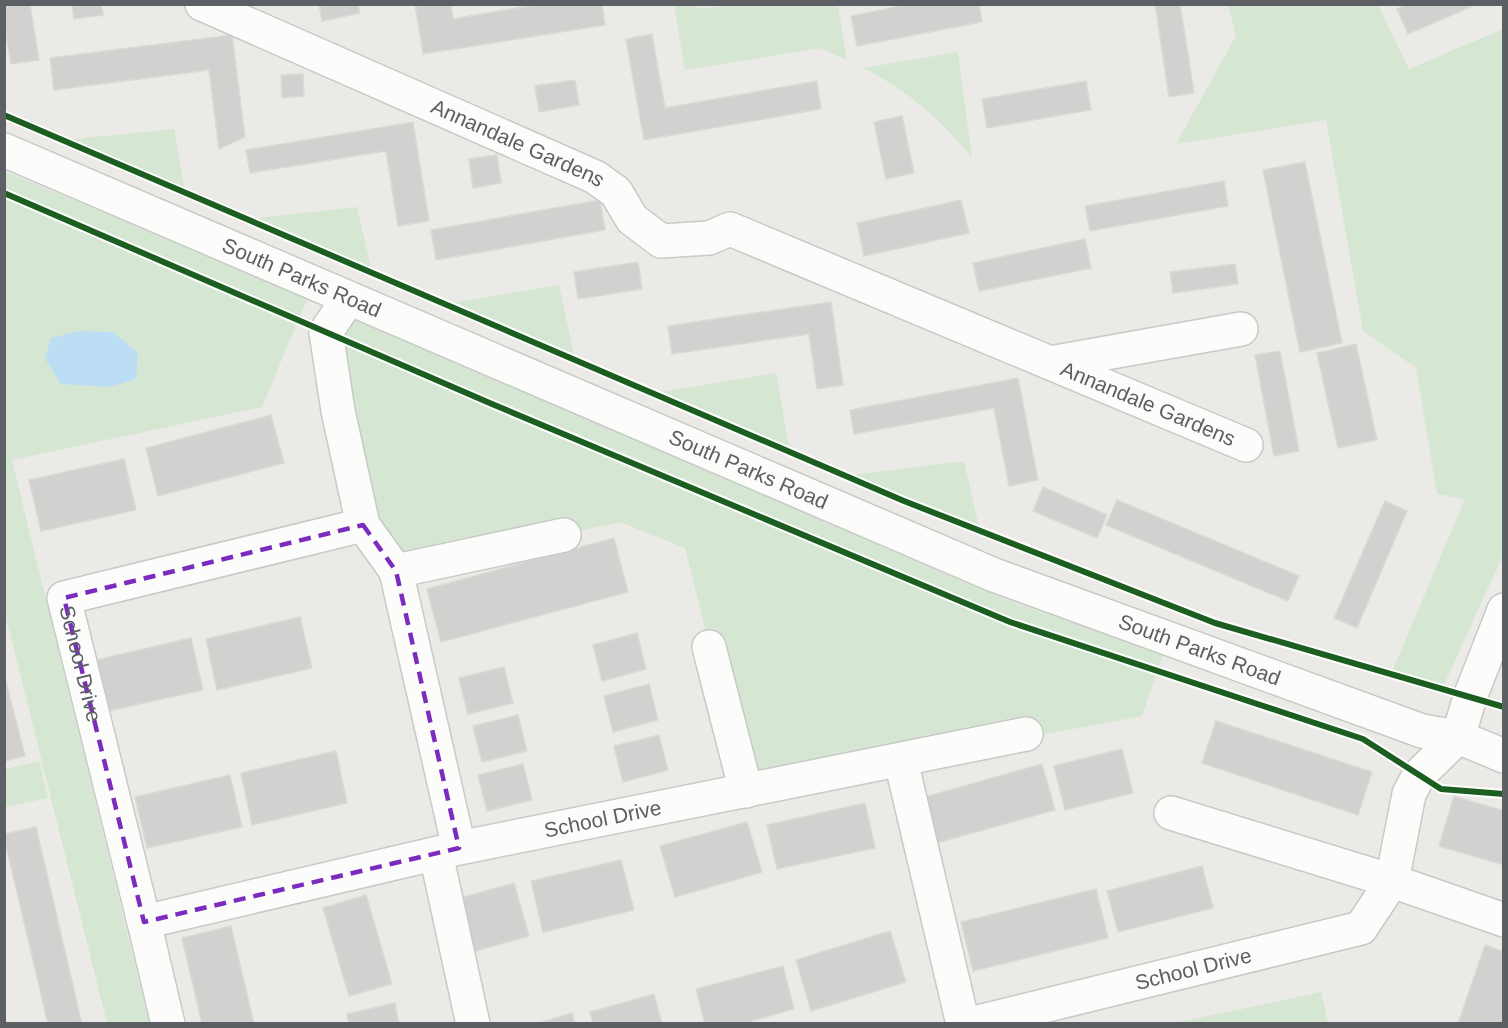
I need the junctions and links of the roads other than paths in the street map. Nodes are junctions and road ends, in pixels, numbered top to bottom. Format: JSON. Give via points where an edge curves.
{"nodes":[{"id":1,"x":202,"y":4,"type":"edge"},
{"id":2,"x":4,"y":150,"type":"edge"},
{"id":3,"x":348,"y":298,"type":"junction"},
{"id":4,"x":1241,"y":329,"type":"dead end"},
{"id":5,"x":1050,"y":363,"type":"junction"},
{"id":6,"x":1246,"y":445,"type":"dead end"},
{"id":7,"x":363,"y":525,"type":"junction"},
{"id":8,"x":564,"y":535,"type":"dead end"},
{"id":9,"x":396,"y":571,"type":"junction"},
{"id":10,"x":1503,"y":610,"type":"edge"},
{"id":11,"x":709,"y":647,"type":"dead end"},
{"id":12,"x":1026,"y":734,"type":"dead end"},
{"id":13,"x":1458,"y":737,"type":"junction"},
{"id":14,"x":1503,"y":756,"type":"edge"},
{"id":15,"x":901,"y":761,"type":"junction"},
{"id":16,"x":746,"y":791,"type":"junction"},
{"id":17,"x":1171,"y":813,"type":"dead end"},
{"id":18,"x":447,"y":851,"type":"junction"},
{"id":19,"x":1392,"y":881,"type":"junction"},
{"id":20,"x":1503,"y":920,"type":"edge"},
{"id":21,"x":144,"y":922,"type":"junction"},
{"id":22,"x":168,"y":1023,"type":"edge"},
{"id":23,"x":473,"y":1023,"type":"edge"},
{"id":24,"x":963,"y":1023,"type":"edge"},
{"id":25,"x":970,"y":1023,"type":"edge"}],
"edges":[{"from":1,"to":5,"type":"street","name":"Annandale Gardens","via":[[595,177],[616,192],[632,219],[660,241],[709,238],[730,229]]},
{"from":2,"to":3,"type":"street","name":"South Parks Road"},
{"from":3,"to":7,"type":"street","via":[[326,332],[338,411]]},
{"from":3,"to":13,"type":"street","name":"South Parks Road","via":[[994,575],[1422,730]]},
{"from":4,"to":5,"type":"street","name":"Annandale Gardens"},
{"from":5,"to":6,"type":"street","name":"Annandale Gardens"},
{"from":7,"to":9,"type":"street"},
{"from":7,"to":21,"type":"street","name":"School Drive","via":[[64,598]]},
{"from":8,"to":9,"type":"street"},
{"from":9,"to":18,"type":"street"},
{"from":10,"to":13,"type":"street"},
{"from":11,"to":16,"type":"street"},
{"from":12,"to":15,"type":"street","name":"School Drive"},
{"from":13,"to":14,"type":"street","name":"South Parks Road"},
{"from":13,"to":19,"type":"street","name":"School Drive","via":[[1419,775],[1409,794]]},
{"from":15,"to":16,"type":"street","name":"School Drive"},
{"from":15,"to":24,"type":"street"},
{"from":16,"to":18,"type":"street","name":"School Drive"},
{"from":17,"to":19,"type":"street"},
{"from":18,"to":21,"type":"street","name":"School Drive"},
{"from":18,"to":23,"type":"street"},
{"from":19,"to":20,"type":"street"},
{"from":19,"to":25,"type":"street","name":"School Drive","via":[[1361,928]]},
{"from":21,"to":22,"type":"street","name":"School Drive"}]}
